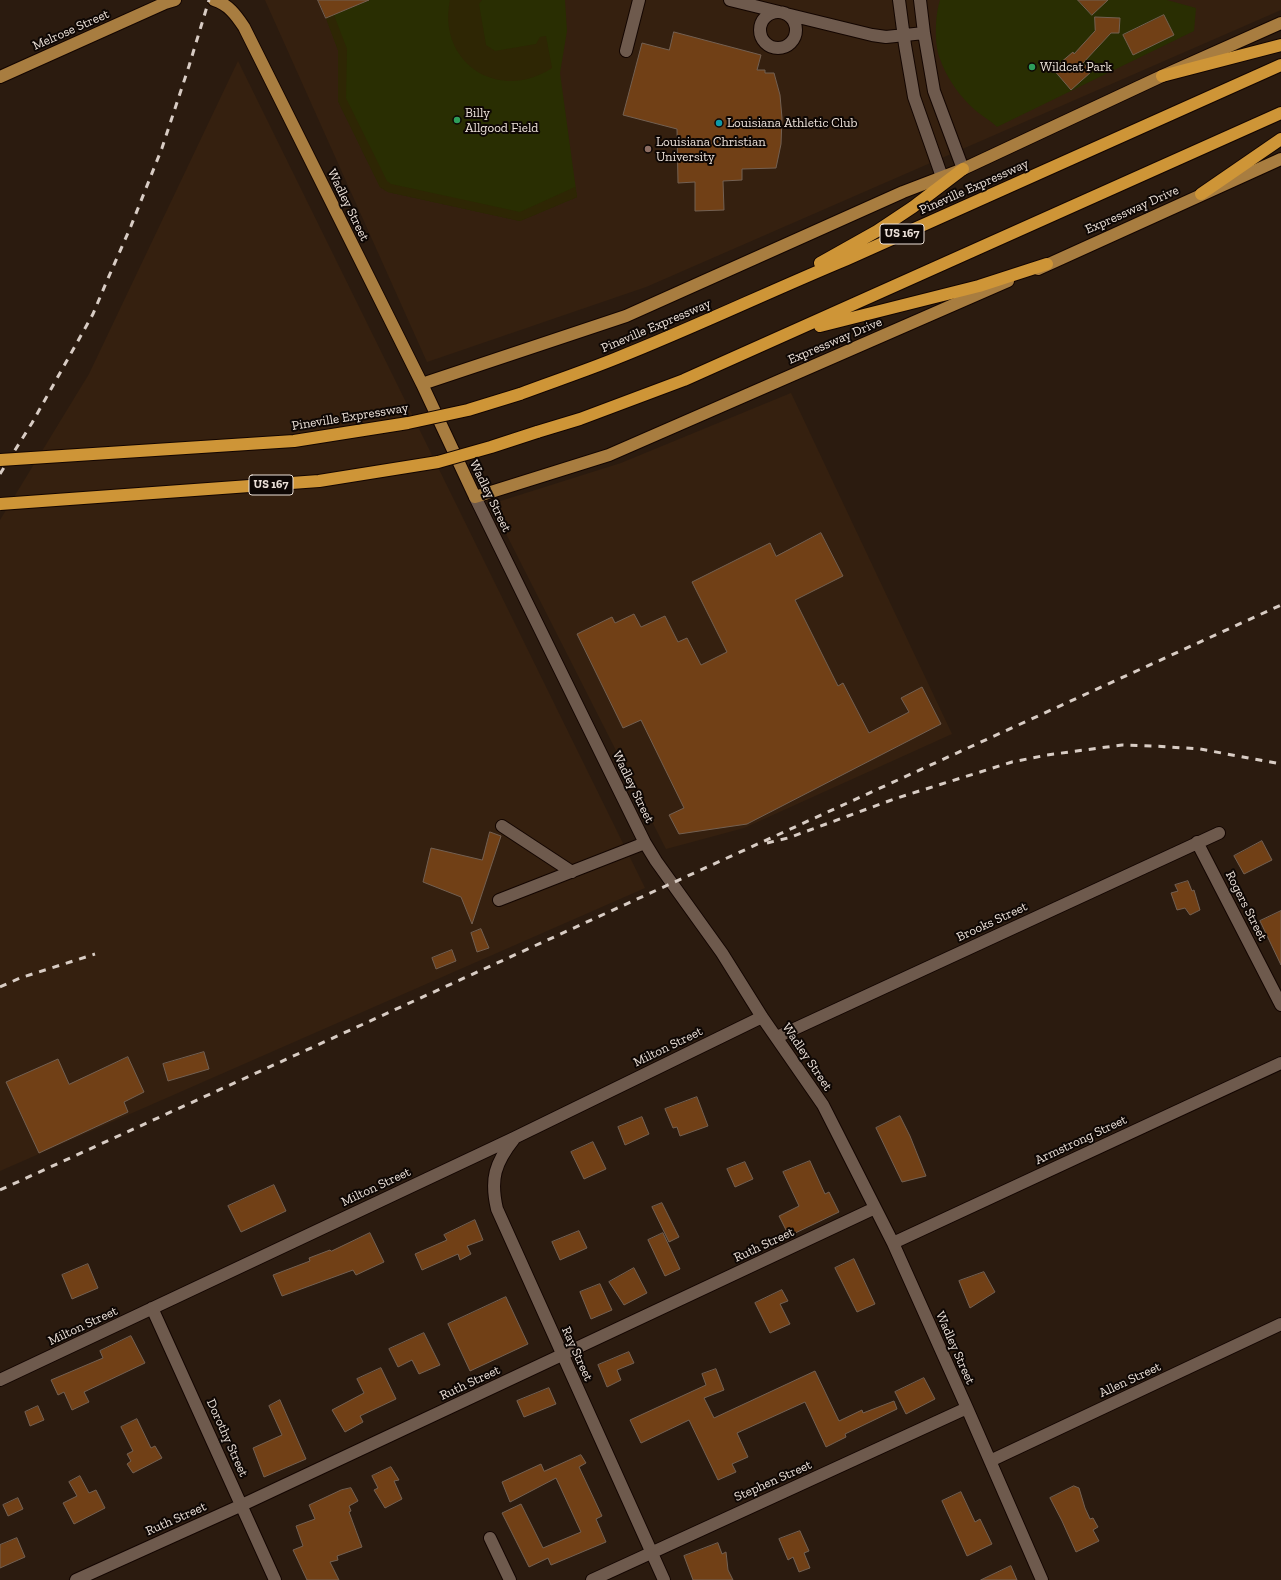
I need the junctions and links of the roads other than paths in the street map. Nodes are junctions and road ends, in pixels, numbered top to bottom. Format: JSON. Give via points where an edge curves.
{"nodes":[{"id":1,"x":175,"y":0,"type":"edge"},
{"id":2,"x":638,"y":0,"type":"edge"},
{"id":3,"x":730,"y":0,"type":"edge"},
{"id":4,"x":899,"y":0,"type":"edge"},
{"id":5,"x":920,"y":0,"type":"edge"},
{"id":6,"x":218,"y":1,"type":"edge"},
{"id":7,"x":159,"y":3,"type":"edge"},
{"id":8,"x":1281,"y":23,"type":"edge"},
{"id":9,"x":924,"y":33,"type":"junction"},
{"id":10,"x":904,"y":35,"type":"junction"},
{"id":11,"x":1281,"y":45,"type":"edge"},
{"id":12,"x":626,"y":51,"type":"dead end"},
{"id":13,"x":1281,"y":65,"type":"edge"},
{"id":14,"x":1162,"y":76,"type":"junction"},
{"id":15,"x":0,"y":77,"type":"edge"},
{"id":16,"x":1281,"y":113,"type":"edge"},
{"id":17,"x":1281,"y":139,"type":"edge"},
{"id":18,"x":1281,"y":159,"type":"edge"},
{"id":19,"x":963,"y":169,"type":"junction"},
{"id":20,"x":942,"y":177,"type":"junction"},
{"id":21,"x":1201,"y":194,"type":"junction"},
{"id":22,"x":1047,"y":264,"type":"junction"},
{"id":23,"x":774,"y":290,"type":"junction"},
{"id":24,"x":794,"y":332,"type":"junction"},
{"id":25,"x":422,"y":384,"type":"junction"},
{"id":26,"x":0,"y":460,"type":"edge"},
{"id":27,"x":474,"y":497,"type":"junction"},
{"id":28,"x":0,"y":504,"type":"edge"},
{"id":29,"x":502,"y":826,"type":"dead end"},
{"id":30,"x":1219,"y":833,"type":"dead end"},
{"id":31,"x":1197,"y":842,"type":"junction"},
{"id":32,"x":645,"y":843,"type":"junction"},
{"id":33,"x":572,"y":872,"type":"junction"},
{"id":34,"x":499,"y":900,"type":"dead end"},
{"id":35,"x":1281,"y":1005,"type":"edge"},
{"id":36,"x":762,"y":1017,"type":"junction"},
{"id":37,"x":777,"y":1038,"type":"junction"},
{"id":38,"x":1281,"y":1063,"type":"edge"},
{"id":39,"x":514,"y":1138,"type":"junction"},
{"id":40,"x":876,"y":1208,"type":"junction"},
{"id":41,"x":893,"y":1243,"type":"junction"},
{"id":42,"x":152,"y":1308,"type":"junction"},
{"id":43,"x":1281,"y":1324,"type":"edge"},
{"id":44,"x":563,"y":1355,"type":"junction"},
{"id":45,"x":0,"y":1380,"type":"edge"},
{"id":46,"x":967,"y":1408,"type":"junction"},
{"id":47,"x":990,"y":1461,"type":"junction"},
{"id":48,"x":242,"y":1505,"type":"junction"},
{"id":49,"x":490,"y":1538,"type":"dead end"},
{"id":50,"x":651,"y":1552,"type":"junction"},
{"id":51,"x":76,"y":1580,"type":"edge"},
{"id":52,"x":275,"y":1580,"type":"edge"},
{"id":53,"x":510,"y":1580,"type":"edge"},
{"id":54,"x":592,"y":1580,"type":"edge"},
{"id":55,"x":664,"y":1580,"type":"edge"},
{"id":56,"x":1042,"y":1580,"type":"edge"}],
"edges":[{"from":1,"to":7,"type":"main road","name":"Melrose Street"},
{"from":2,"to":12,"type":"street"},
{"from":3,"to":10,"type":"street","via":[[872,35]]},
{"from":4,"to":10,"type":"street"},
{"from":5,"to":9,"type":"street"},
{"from":6,"to":25,"type":"main road","name":"Wadley Street","via":[[234,13],[244,27]]},
{"from":7,"to":15,"type":"main road","name":"Melrose Street"},
{"from":8,"to":14,"type":"main road"},
{"from":9,"to":10,"type":"street"},
{"from":9,"to":19,"type":"street","via":[[934,91]]},
{"from":10,"to":20,"type":"street","via":[[914,97]]},
{"from":11,"to":14,"type":"highway"},
{"from":13,"to":23,"type":"highway","name":"Pineville Expressway","number":"US 167"},
{"from":14,"to":19,"type":"main road"},
{"from":16,"to":24,"type":"highway","number":"US 167"},
{"from":17,"to":21,"type":"highway"},
{"from":18,"to":21,"type":"main road"},
{"from":19,"to":20,"type":"main road"},
{"from":19,"to":23,"type":"highway","via":[[877,231]]},
{"from":20,"to":25,"type":"main road","via":[[626,316]]},
{"from":21,"to":22,"type":"main road","name":"Expressway Drive"},
{"from":22,"to":24,"type":"highway","via":[[979,286]]},
{"from":22,"to":27,"type":"main road","name":"Expressway Drive","via":[[609,455]]},
{"from":23,"to":26,"type":"highway","name":"Pineville Expressway","number":"US 167","bridge":true,"via":[[616,358],[520,394],[468,410],[408,423],[294,440]]},
{"from":24,"to":28,"type":"highway","number":"US 167","bridge":true,"via":[[677,382],[580,419],[438,462],[319,481]]},
{"from":25,"to":27,"type":"main road","name":"Wadley Street"},
{"from":27,"to":32,"type":"street","name":"Wadley Street"},
{"from":29,"to":33,"type":"street"},
{"from":30,"to":31,"type":"street","name":"Brooks Street"},
{"from":31,"to":35,"type":"street","name":"Rogers Street"},
{"from":31,"to":37,"type":"street","name":"Brooks Street"},
{"from":32,"to":33,"type":"street"},
{"from":32,"to":36,"type":"street","name":"Wadley Street","via":[[722,953]]},
{"from":33,"to":34,"type":"street"},
{"from":36,"to":37,"type":"street","name":"Wadley Street"},
{"from":36,"to":39,"type":"street","name":"Milton Street"},
{"from":37,"to":40,"type":"street","name":"Wadley Street","via":[[823,1105]]},
{"from":38,"to":41,"type":"street","name":"Armstrong Street"},
{"from":39,"to":42,"type":"street","name":"Milton Street"},
{"from":39,"to":44,"type":"street","name":"Ray Street","via":[[496,1168],[493,1181],[497,1209]]},
{"from":40,"to":41,"type":"street","name":"Wadley Street"},
{"from":40,"to":44,"type":"street","name":"Ruth Street"},
{"from":41,"to":46,"type":"street","name":"Wadley Street"},
{"from":42,"to":45,"type":"street","name":"Milton Street"},
{"from":42,"to":48,"type":"street","name":"Dorothy Street"},
{"from":43,"to":47,"type":"street","name":"Allen Street"},
{"from":44,"to":48,"type":"street","name":"Ruth Street"},
{"from":44,"to":50,"type":"street","name":"Ray Street"},
{"from":46,"to":47,"type":"street","name":"Wadley Street"},
{"from":46,"to":50,"type":"street","name":"Stephen Street"},
{"from":47,"to":56,"type":"street","name":"Wadley Street"},
{"from":48,"to":51,"type":"street","name":"Ruth Street"},
{"from":48,"to":52,"type":"street","name":"Dorothy Street"},
{"from":49,"to":53,"type":"street"},
{"from":50,"to":54,"type":"street","name":"Stephen Street"},
{"from":50,"to":55,"type":"street","name":"Ray Street"}]}
